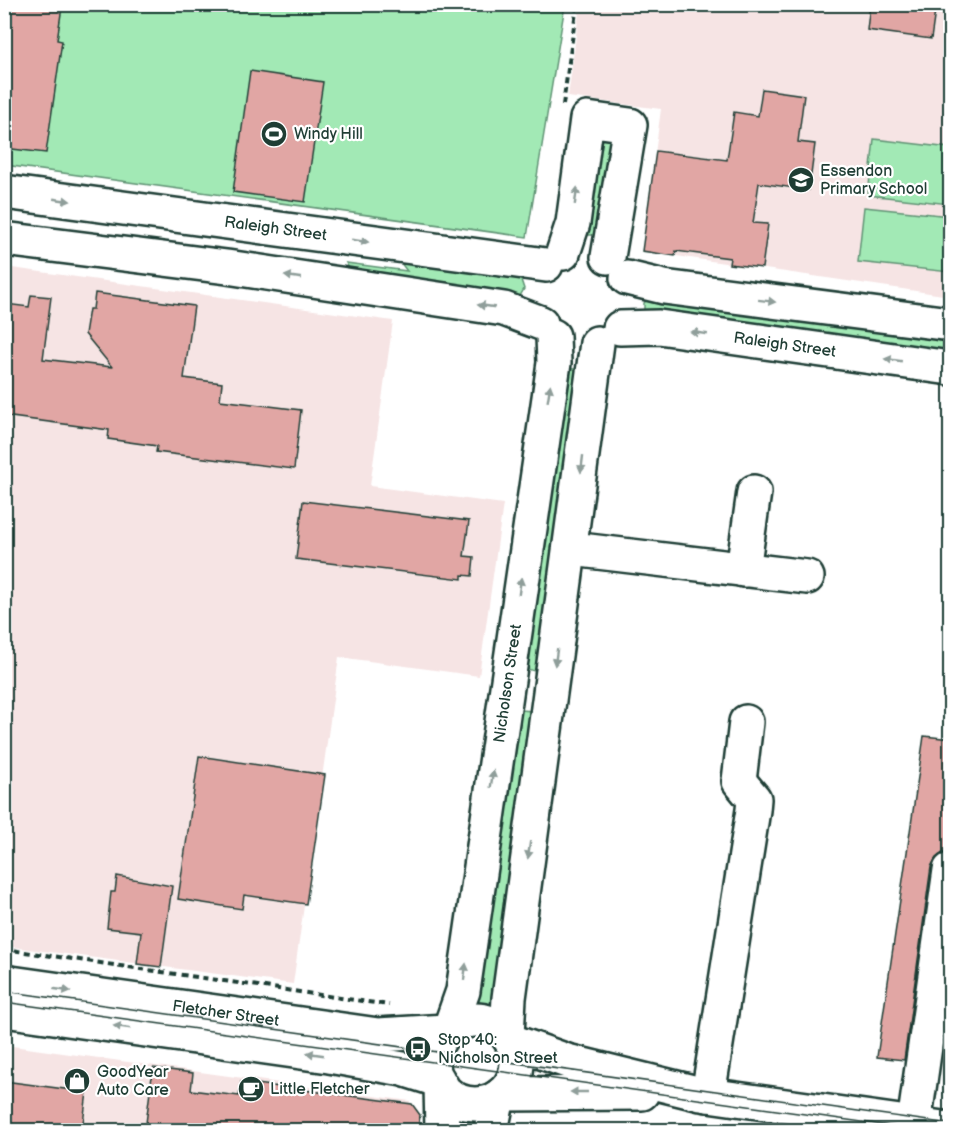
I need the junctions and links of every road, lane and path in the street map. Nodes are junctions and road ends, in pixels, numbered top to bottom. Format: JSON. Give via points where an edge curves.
{"nodes":[{"id":1,"x":577,"y":4,"type":"edge"},
{"id":2,"x":564,"y":102,"type":"dead end"},
{"id":3,"x":4,"y":192,"type":"edge"},
{"id":4,"x":4,"y":239,"type":"edge"},
{"id":5,"x":555,"y":259,"type":"junction"},
{"id":6,"x":617,"y":267,"type":"junction"},
{"id":7,"x":951,"y":324,"type":"edge"},
{"id":8,"x":547,"y":330,"type":"junction"},
{"id":9,"x":609,"y":336,"type":"junction"},
{"id":10,"x":951,"y":368,"type":"edge"},
{"id":11,"x":754,"y":492,"type":"dead end"},
{"id":12,"x":572,"y":549,"type":"junction"},
{"id":13,"x":744,"y":570,"type":"junction"},
{"id":14,"x":807,"y":577,"type":"dead end"},
{"id":15,"x":507,"y":683,"type":"junction"},
{"id":16,"x":551,"y":691,"type":"junction"},
{"id":17,"x":746,"y":722,"type":"dead end"},
{"id":18,"x":951,"y":870,"type":"edge"},
{"id":19,"x":4,"y":950,"type":"edge"},
{"id":20,"x":4,"y":982,"type":"edge"},
{"id":21,"x":394,"y":1006,"type":"dead end"},
{"id":22,"x":4,"y":1010,"type":"edge"},
{"id":23,"x":449,"y":1030,"type":"junction"},
{"id":24,"x":509,"y":1038,"type":"junction"},
{"id":25,"x":439,"y":1083,"type":"junction"},
{"id":26,"x":500,"y":1095,"type":"junction"},
{"id":27,"x":704,"y":1095,"type":"junction"},
{"id":28,"x":823,"y":1121,"type":"edge"},
{"id":29,"x":914,"y":1124,"type":"junction"},
{"id":30,"x":951,"y":1129,"type":"edge"},
{"id":31,"x":442,"y":1131,"type":"edge"},
{"id":32,"x":491,"y":1131,"type":"edge"}],
"edges":[{"from":1,"to":2,"type":"path"},
{"from":3,"to":5,"type":"street","name":"Raleigh Street","one_way":true},
{"from":8,"to":4,"type":"street","one_way":true,"via":[[504,309],[227,267]]},
{"from":5,"to":6,"type":"street","via":[[578,249],[594,250]]},
{"from":5,"to":6,"type":"street","one_way":true,"via":[[573,223],[587,119],[630,125]]},
{"from":5,"to":8,"type":"street","via":[[538,278],[534,293],[535,309]]},
{"from":6,"to":7,"type":"street","one_way":true,"via":[[663,287]]},
{"from":6,"to":9,"type":"street","via":[[630,304]]},
{"from":8,"to":9,"type":"street","via":[[574,345]]},
{"from":15,"to":8,"type":"street","name":"Nicholson Street","one_way":true,"via":[[554,363]]},
{"from":10,"to":9,"type":"street","name":"Raleigh Street","one_way":true,"via":[[659,327]]},
{"from":9,"to":12,"type":"street","one_way":true},
{"from":11,"to":13,"type":"street"},
{"from":12,"to":13,"type":"street"},
{"from":12,"to":16,"type":"street","one_way":true},
{"from":13,"to":14,"type":"street"},
{"from":15,"to":16,"type":"street"},
{"from":23,"to":15,"type":"street","name":"Nicholson Street","one_way":true,"via":[[462,998]]},
{"from":16,"to":24,"type":"street","one_way":true,"via":[[509,998]]},
{"from":17,"to":27,"type":"street","via":[[739,781],[754,799],[753,810]]},
{"from":18,"to":29,"type":"street"},
{"from":19,"to":21,"type":"path"},
{"from":20,"to":23,"type":"street","name":"Fletcher Street","one_way":true,"via":[[378,1035]]},
{"from":25,"to":22,"type":"street","name":"Fletcher Street","one_way":true,"via":[[403,1069],[329,1056]]},
{"from":23,"to":24,"type":"street","via":[[462,1023],[480,1021],[498,1027]]},
{"from":23,"to":25,"type":"street","via":[[434,1054]]},
{"from":24,"to":26,"type":"street","via":[[517,1058],[516,1068],[512,1083]]},
{"from":24,"to":27,"type":"street","via":[[567,1061]]},
{"from":25,"to":26,"type":"street","via":[[450,1095],[467,1102],[486,1102]]},
{"from":25,"to":31,"type":"street"},
{"from":27,"to":26,"type":"street","one_way":true},
{"from":26,"to":32,"type":"street"},
{"from":27,"to":28,"type":"street"},
{"from":28,"to":29,"type":"street"},
{"from":29,"to":30,"type":"street"}]}
